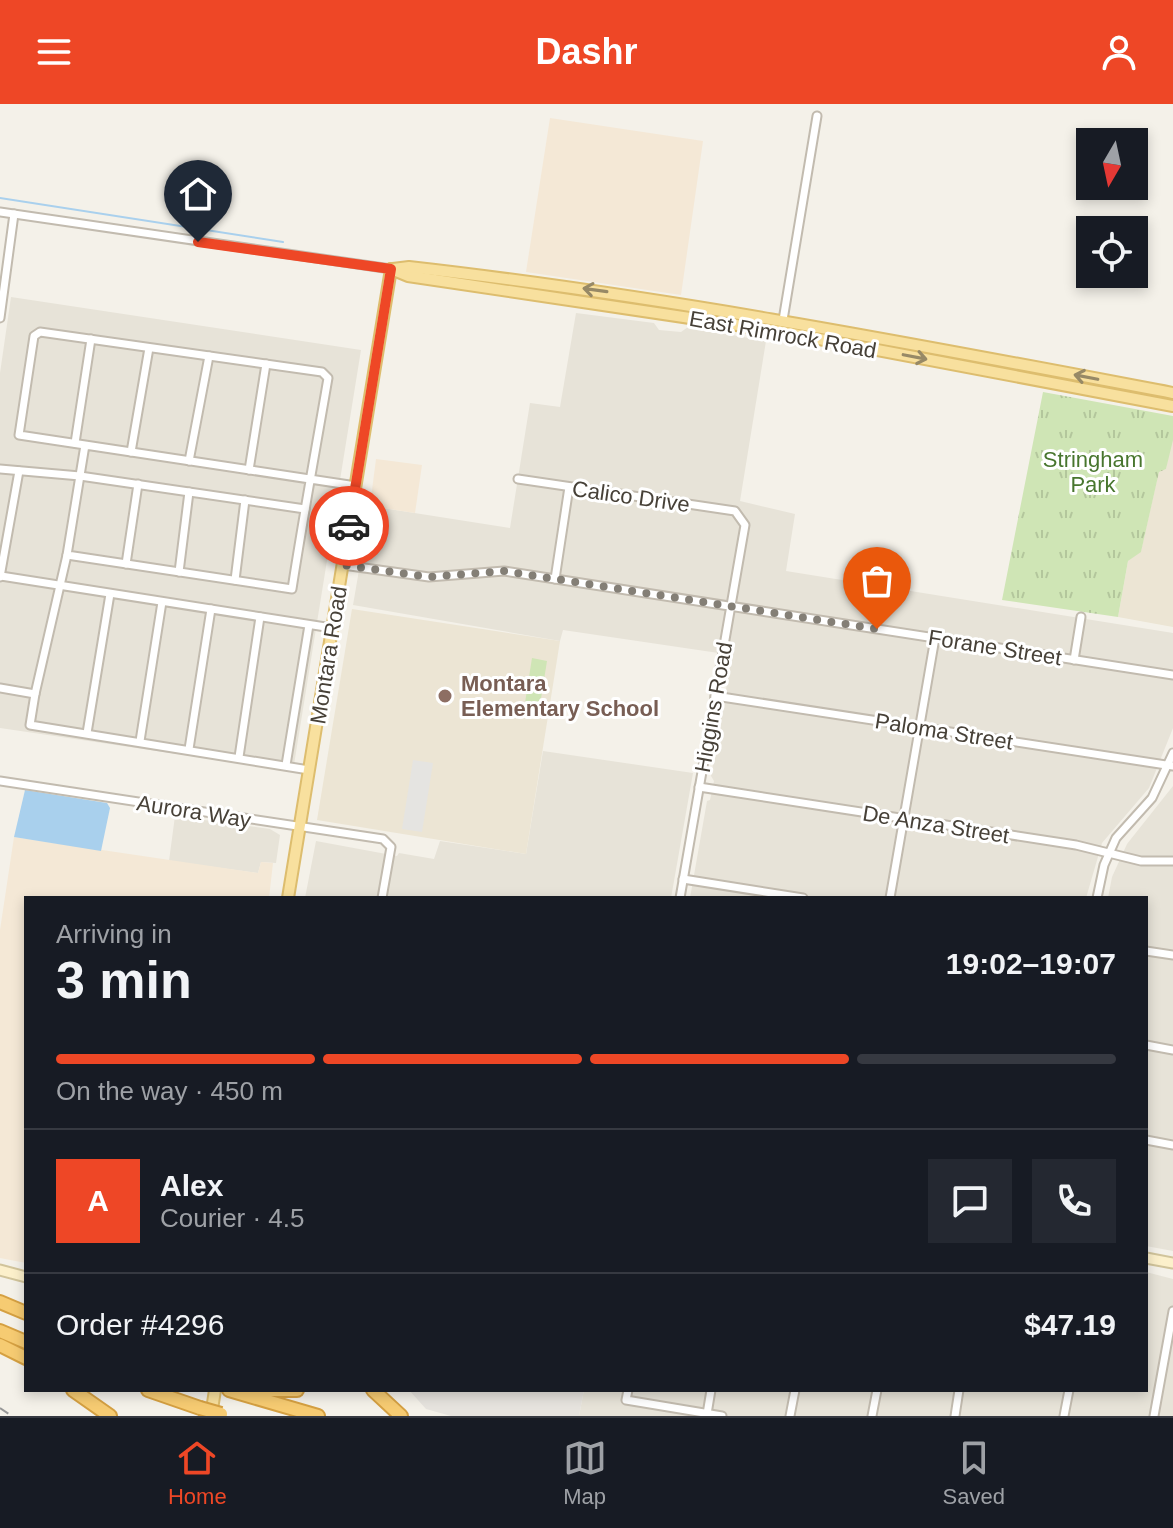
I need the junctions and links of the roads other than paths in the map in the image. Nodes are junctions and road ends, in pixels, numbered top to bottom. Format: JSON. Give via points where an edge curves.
{"nodes":[{"id":1,"x":817,"y":116,"type":"dead end"},
{"id":2,"x":0,"y":212,"type":"edge"},
{"id":3,"x":14,"y":214,"type":"junction"},
{"id":4,"x":4,"y":261,"type":"edge"},
{"id":5,"x":391,"y":269,"type":"junction"},
{"id":6,"x":0,"y":318,"type":"edge"},
{"id":7,"x":783,"y":320,"type":"junction"},
{"id":8,"x":91,"y":339,"type":"junction"},
{"id":9,"x":149,"y":348,"type":"junction"},
{"id":10,"x":209,"y":356,"type":"junction"},
{"id":11,"x":266,"y":364,"type":"junction"},
{"id":12,"x":1173,"y":393,"type":"edge"},
{"id":13,"x":1173,"y":406,"type":"edge"},
{"id":14,"x":75,"y":443,"type":"junction"},
{"id":15,"x":85,"y":445,"type":"junction"},
{"id":16,"x":131,"y":452,"type":"junction"},
{"id":17,"x":189,"y":461,"type":"junction"},
{"id":18,"x":0,"y":469,"type":"edge"},
{"id":19,"x":249,"y":470,"type":"junction"},
{"id":20,"x":19,"y":471,"type":"junction"},
{"id":21,"x":80,"y":476,"type":"junction"},
{"id":22,"x":311,"y":479,"type":"junction"},
{"id":23,"x":518,"y":479,"type":"dead end"},
{"id":24,"x":138,"y":484,"type":"junction"},
{"id":25,"x":356,"y":486,"type":"junction"},
{"id":26,"x":569,"y":487,"type":"junction"},
{"id":27,"x":189,"y":492,"type":"junction"},
{"id":28,"x":245,"y":500,"type":"junction"},
{"id":29,"x":305,"y":509,"type":"junction"},
{"id":30,"x":742,"y":517,"type":"joint"},
{"id":31,"x":67,"y":555,"type":"junction"},
{"id":32,"x":126,"y":564,"type":"junction"},
{"id":33,"x":343,"y":565,"type":"junction"},
{"id":34,"x":179,"y":572,"type":"junction"},
{"id":35,"x":0,"y":577,"type":"edge"},
{"id":36,"x":555,"y":579,"type":"junction"},
{"id":37,"x":235,"y":580,"type":"junction"},
{"id":38,"x":58,"y":585,"type":"junction"},
{"id":39,"x":110,"y":594,"type":"junction"},
{"id":40,"x":162,"y":602,"type":"junction"},
{"id":41,"x":732,"y":606,"type":"junction"},
{"id":42,"x":211,"y":609,"type":"junction"},
{"id":43,"x":260,"y":617,"type":"junction"},
{"id":44,"x":1081,"y":617,"type":"dead end"},
{"id":45,"x":309,"y":625,"type":"junction"},
{"id":46,"x":332,"y":628,"type":"junction"},
{"id":47,"x":935,"y":638,"type":"junction"},
{"id":48,"x":1074,"y":660,"type":"junction"},
{"id":49,"x":1173,"y":675,"type":"edge"},
{"id":50,"x":0,"y":688,"type":"edge"},
{"id":51,"x":35,"y":694,"type":"junction"},
{"id":52,"x":715,"y":696,"type":"junction"},
{"id":53,"x":919,"y":728,"type":"junction"},
{"id":54,"x":87,"y":733,"type":"junction"},
{"id":55,"x":140,"y":741,"type":"junction"},
{"id":56,"x":189,"y":749,"type":"junction"},
{"id":57,"x":1173,"y":753,"type":"edge"},
{"id":58,"x":239,"y":757,"type":"junction"},
{"id":59,"x":286,"y":765,"type":"junction"},
{"id":60,"x":1171,"y":766,"type":"edge"},
{"id":61,"x":309,"y":770,"type":"junction"},
{"id":62,"x":0,"y":781,"type":"edge"},
{"id":63,"x":699,"y":787,"type":"junction"},
{"id":64,"x":904,"y":819,"type":"junction"},
{"id":65,"x":300,"y":827,"type":"junction"},
{"id":66,"x":1109,"y":853,"type":"junction"},
{"id":67,"x":1173,"y":861,"type":"edge"},
{"id":68,"x":683,"y":879,"type":"junction"},
{"id":69,"x":288,"y":896,"type":"edge"},
{"id":70,"x":382,"y":896,"type":"edge"},
{"id":71,"x":680,"y":896,"type":"edge"},
{"id":72,"x":790,"y":896,"type":"edge"},
{"id":73,"x":890,"y":896,"type":"edge"},
{"id":74,"x":1098,"y":896,"type":"edge"},
{"id":75,"x":1148,"y":951,"type":"edge"},
{"id":76,"x":1173,"y":955,"type":"edge"},
{"id":77,"x":1148,"y":1045,"type":"edge"},
{"id":78,"x":1173,"y":1050,"type":"edge"},
{"id":79,"x":1148,"y":1140,"type":"edge"},
{"id":80,"x":1173,"y":1145,"type":"edge"},
{"id":81,"x":1148,"y":1258,"type":"edge"},
{"id":82,"x":1173,"y":1263,"type":"edge"},
{"id":83,"x":0,"y":1270,"type":"edge"},
{"id":84,"x":24,"y":1276,"type":"edge"},
{"id":85,"x":0,"y":1302,"type":"edge"},
{"id":86,"x":1173,"y":1311,"type":"edge"},
{"id":87,"x":24,"y":1312,"type":"edge"},
{"id":88,"x":0,"y":1331,"type":"edge"},
{"id":89,"x":24,"y":1341,"type":"edge"},
{"id":90,"x":0,"y":1345,"type":"edge"},
{"id":91,"x":24,"y":1357,"type":"edge"},
{"id":92,"x":76,"y":1392,"type":"edge"},
{"id":93,"x":154,"y":1392,"type":"edge"},
{"id":94,"x":215,"y":1392,"type":"edge"},
{"id":95,"x":236,"y":1392,"type":"edge"},
{"id":96,"x":375,"y":1392,"type":"edge"},
{"id":97,"x":628,"y":1392,"type":"edge"},
{"id":98,"x":711,"y":1392,"type":"edge"},
{"id":99,"x":795,"y":1392,"type":"edge"},
{"id":100,"x":877,"y":1392,"type":"edge"},
{"id":101,"x":959,"y":1392,"type":"edge"},
{"id":102,"x":1069,"y":1392,"type":"edge"},
{"id":103,"x":105,"y":1413,"type":"edge"},
{"id":104,"x":707,"y":1414,"type":"junction"},
{"id":105,"x":219,"y":1415,"type":"edge"},
{"id":106,"x":318,"y":1416,"type":"edge"},
{"id":107,"x":401,"y":1416,"type":"edge"},
{"id":108,"x":722,"y":1416,"type":"edge"},
{"id":109,"x":790,"y":1416,"type":"edge"},
{"id":110,"x":872,"y":1416,"type":"edge"},
{"id":111,"x":955,"y":1416,"type":"edge"},
{"id":112,"x":1064,"y":1416,"type":"edge"},
{"id":113,"x":1154,"y":1416,"type":"edge"}],
"edges":[{"from":1,"to":7,"type":"street"},
{"from":2,"to":3,"type":"street","name":"East Rimrock Road"},
{"from":3,"to":4,"type":"street"},
{"from":3,"to":5,"type":"street","name":"East Rimrock Road"},
{"from":4,"to":6,"type":"street"},
{"from":7,"to":5,"type":"main road","name":"East Rimrock Road","one_way":true,"via":[[511,278]]},
{"from":5,"to":13,"type":"main road","name":"East Rimrock Road","one_way":true,"via":[[408,276],[777,331]]},
{"from":5,"to":25,"type":"main road","name":"Montara Road"},
{"from":12,"to":7,"type":"main road","name":"East Rimrock Road","one_way":true},
{"from":8,"to":9,"type":"street"},
{"from":8,"to":14,"type":"street"},
{"from":8,"to":14,"type":"street","via":[[40,332],[34,336],[19,435]]},
{"from":9,"to":10,"type":"street"},
{"from":9,"to":16,"type":"street"},
{"from":10,"to":11,"type":"street"},
{"from":10,"to":17,"type":"street"},
{"from":11,"to":19,"type":"street"},
{"from":11,"to":22,"type":"street","via":[[322,372],[328,378]]},
{"from":14,"to":15,"type":"street"},
{"from":15,"to":16,"type":"street"},
{"from":15,"to":21,"type":"street"},
{"from":16,"to":17,"type":"street"},
{"from":17,"to":19,"type":"street"},
{"from":18,"to":20,"type":"street"},
{"from":19,"to":22,"type":"street"},
{"from":20,"to":21,"type":"street"},
{"from":20,"to":35,"type":"street"},
{"from":21,"to":24,"type":"street"},
{"from":21,"to":31,"type":"street"},
{"from":22,"to":25,"type":"street"},
{"from":22,"to":29,"type":"street"},
{"from":23,"to":26,"type":"street","name":"Calico Drive"},
{"from":24,"to":27,"type":"street"},
{"from":24,"to":32,"type":"street"},
{"from":25,"to":33,"type":"main road","name":"Montara Road"},
{"from":26,"to":30,"type":"street","name":"Calico Drive","via":[[735,511]]},
{"from":26,"to":36,"type":"street"},
{"from":27,"to":28,"type":"street"},
{"from":27,"to":34,"type":"street"},
{"from":28,"to":29,"type":"street"},
{"from":28,"to":37,"type":"street"},
{"from":29,"to":37,"type":"street","via":[[292,589]]},
{"from":30,"to":41,"type":"street","name":"Higgins Road"},
{"from":31,"to":32,"type":"street"},
{"from":31,"to":38,"type":"street"},
{"from":32,"to":34,"type":"street"},
{"from":33,"to":36,"type":"street","name":"Forane Street","via":[[429,577],[504,571]]},
{"from":33,"to":46,"type":"main road","name":"Montara Road"},
{"from":34,"to":37,"type":"street"},
{"from":35,"to":38,"type":"street"},
{"from":36,"to":41,"type":"street","name":"Forane Street"},
{"from":38,"to":39,"type":"street"},
{"from":38,"to":51,"type":"street"},
{"from":39,"to":40,"type":"street"},
{"from":39,"to":54,"type":"street"},
{"from":40,"to":42,"type":"street"},
{"from":40,"to":55,"type":"street"},
{"from":41,"to":47,"type":"street","name":"Forane Street"},
{"from":41,"to":52,"type":"street","name":"Higgins Road"},
{"from":42,"to":43,"type":"street"},
{"from":42,"to":56,"type":"street"},
{"from":43,"to":45,"type":"street"},
{"from":43,"to":58,"type":"street"},
{"from":44,"to":48,"type":"street"},
{"from":45,"to":46,"type":"street"},
{"from":45,"to":59,"type":"street"},
{"from":46,"to":61,"type":"main road","name":"Montara Road"},
{"from":47,"to":48,"type":"street","name":"Forane Street"},
{"from":47,"to":53,"type":"street"},
{"from":48,"to":49,"type":"street","name":"Forane Street"},
{"from":50,"to":51,"type":"street"},
{"from":51,"to":54,"type":"street","via":[[30,725]]},
{"from":52,"to":53,"type":"street","name":"Paloma Street"},
{"from":52,"to":63,"type":"street","name":"Higgins Road"},
{"from":53,"to":60,"type":"street","name":"Paloma Street"},
{"from":53,"to":64,"type":"street"},
{"from":54,"to":55,"type":"street"},
{"from":55,"to":56,"type":"street"},
{"from":56,"to":58,"type":"street"},
{"from":57,"to":60,"type":"street"},
{"from":58,"to":59,"type":"street"},
{"from":59,"to":61,"type":"street"},
{"from":60,"to":66,"type":"street"},
{"from":61,"to":65,"type":"main road","name":"Montara Road"},
{"from":62,"to":65,"type":"street","name":"Aurora Way"},
{"from":63,"to":64,"type":"street","name":"De Anza Street"},
{"from":63,"to":68,"type":"street","name":"Higgins Road"},
{"from":64,"to":66,"type":"street","name":"De Anza Street"},
{"from":64,"to":73,"type":"street"},
{"from":65,"to":69,"type":"main road","name":"Montara Road"},
{"from":65,"to":70,"type":"street","name":"Aurora Way","via":[[388,842]]},
{"from":66,"to":67,"type":"street","name":"De Anza Street"},
{"from":66,"to":74,"type":"street"},
{"from":68,"to":71,"type":"street","name":"Higgins Road"},
{"from":68,"to":72,"type":"street"},
{"from":75,"to":76,"type":"street"},
{"from":77,"to":78,"type":"street"},
{"from":79,"to":80,"type":"street"},
{"from":81,"to":82,"type":"main road"},
{"from":83,"to":84,"type":"main road"},
{"from":85,"to":87,"type":"highway"},
{"from":86,"to":113,"type":"street"},
{"from":88,"to":89,"type":"highway"},
{"from":90,"to":91,"type":"highway"},
{"from":92,"to":103,"type":"highway"},
{"from":93,"to":105,"type":"highway","bridge":true},
{"from":94,"to":105,"type":"main road"},
{"from":95,"to":106,"type":"highway"},
{"from":96,"to":107,"type":"highway"},
{"from":97,"to":104,"type":"street","via":[[626,1400]]},
{"from":98,"to":104,"type":"street"},
{"from":99,"to":109,"type":"street"},
{"from":100,"to":110,"type":"street"},
{"from":101,"to":111,"type":"street"},
{"from":102,"to":112,"type":"street"},
{"from":104,"to":108,"type":"street"}]}
